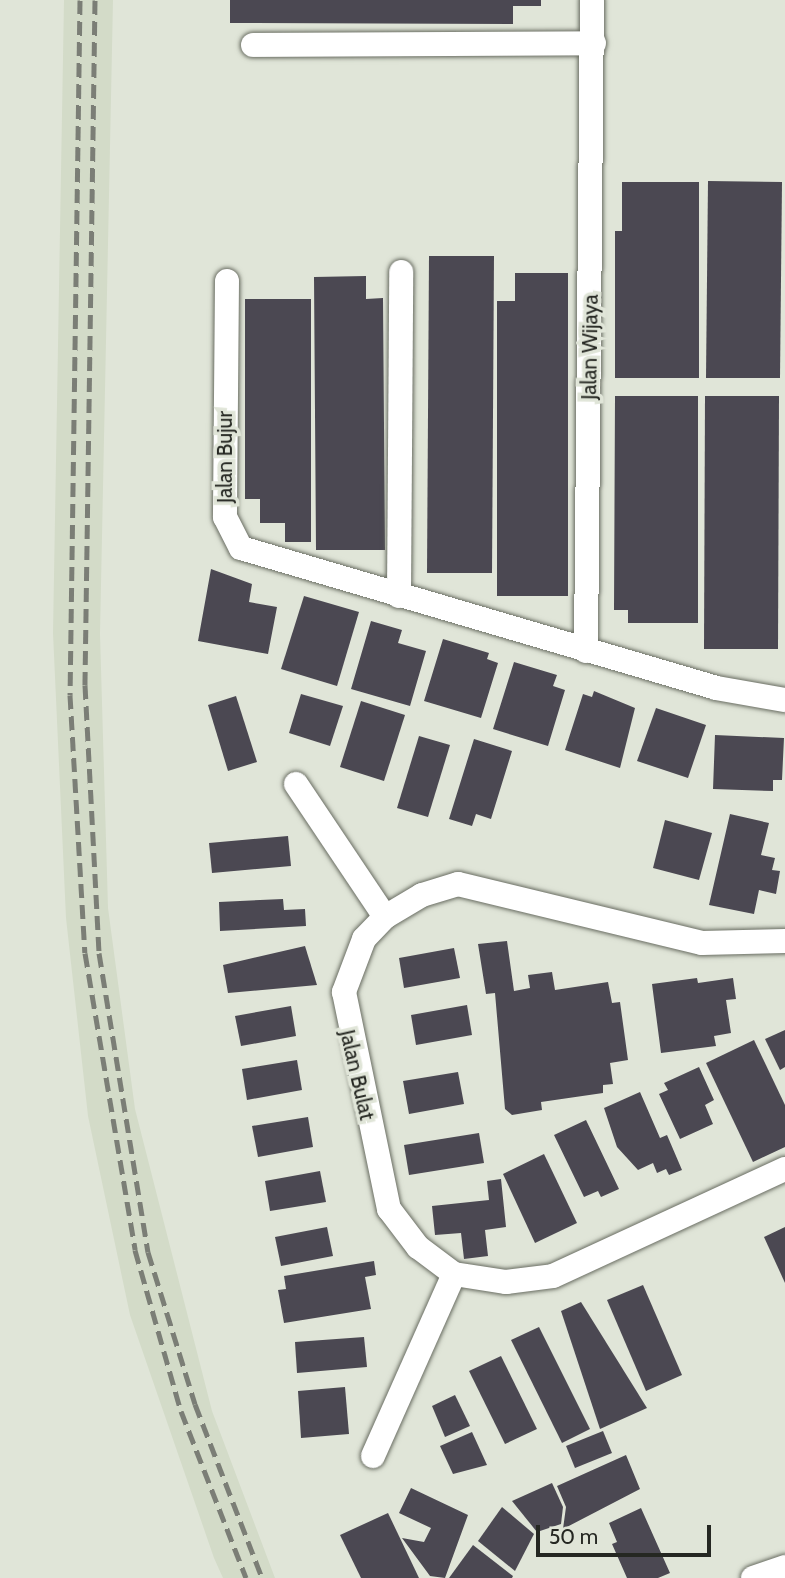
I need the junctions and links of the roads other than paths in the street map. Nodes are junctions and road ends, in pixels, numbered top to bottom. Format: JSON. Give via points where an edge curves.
{"nodes":[{"id":1,"x":592,"y":0,"type":"edge"},
{"id":2,"x":594,"y":43,"type":"junction"},
{"id":3,"x":253,"y":45,"type":"dead end"},
{"id":4,"x":401,"y":272,"type":"dead end"},
{"id":5,"x":227,"y":281,"type":"dead end"},
{"id":6,"x":399,"y":596,"type":"junction"},
{"id":7,"x":586,"y":650,"type":"junction"},
{"id":8,"x":785,"y":700,"type":"edge"},
{"id":9,"x":296,"y":784,"type":"dead end"},
{"id":10,"x":385,"y":918,"type":"junction"},
{"id":11,"x":785,"y":941,"type":"edge"},
{"id":12,"x":785,"y":1169,"type":"edge"},
{"id":13,"x":454,"y":1274,"type":"junction"},
{"id":14,"x":373,"y":1456,"type":"dead end"},
{"id":15,"x":785,"y":1567,"type":"edge"},
{"id":16,"x":753,"y":1578,"type":"edge"}],
"edges":[{"from":1,"to":2,"type":"street","name":"Jalan Wijaya"},
{"from":2,"to":3,"type":"street"},
{"from":2,"to":7,"type":"street","name":"Jalan Wijaya"},
{"from":4,"to":6,"type":"street"},
{"from":5,"to":6,"type":"street","name":"Jalan Bujur","via":[[225,506],[236,543]]},
{"from":6,"to":7,"type":"street","name":"Jalan Bujur"},
{"from":7,"to":8,"type":"street","name":"Jalan Bujur","via":[[716,688]]},
{"from":9,"to":10,"type":"street"},
{"from":10,"to":11,"type":"street","name":"Jalan Bulat","via":[[422,895],[458,884],[702,943]]},
{"from":10,"to":13,"type":"street","name":"Jalan Bulat","via":[[364,939],[350,968],[344,1015],[388,1209],[418,1247]]},
{"from":12,"to":13,"type":"street","name":"Jalan Bulat","via":[[553,1276],[506,1282]]},
{"from":13,"to":14,"type":"street"},
{"from":15,"to":16,"type":"street"}]}
